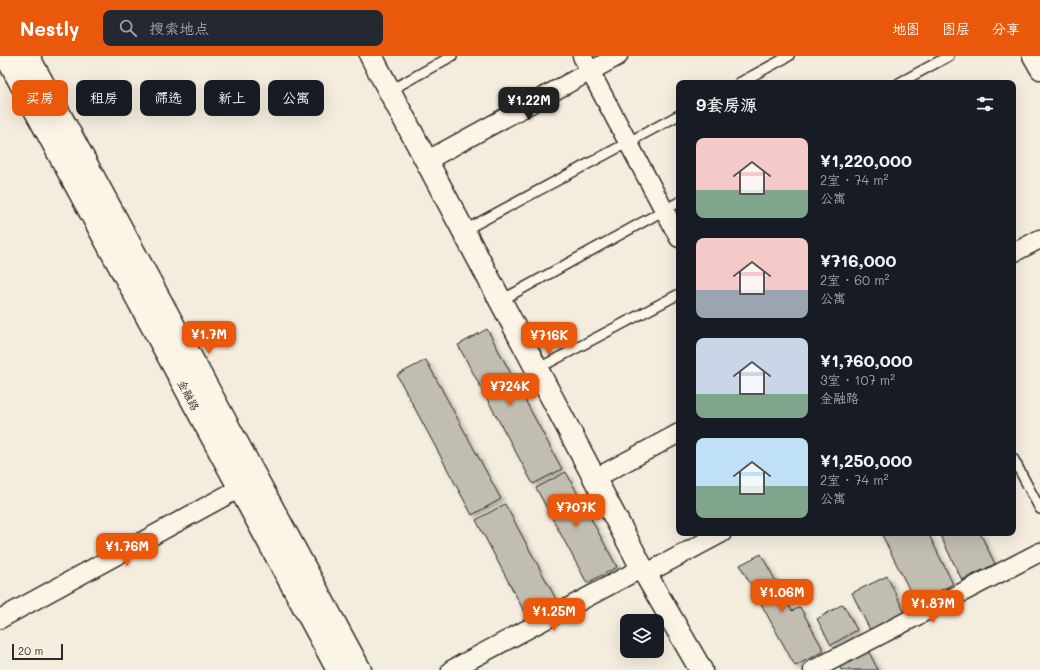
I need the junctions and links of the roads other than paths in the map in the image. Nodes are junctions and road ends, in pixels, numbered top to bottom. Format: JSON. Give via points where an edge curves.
{"nodes":[{"id":1,"x":6,"y":56,"type":"edge"},
{"id":2,"x":28,"y":56,"type":"edge"},
{"id":3,"x":371,"y":56,"type":"edge"},
{"id":4,"x":452,"y":56,"type":"edge"},
{"id":5,"x":618,"y":56,"type":"edge"},
{"id":6,"x":790,"y":56,"type":"edge"},
{"id":7,"x":949,"y":56,"type":"edge"},
{"id":8,"x":1032,"y":56,"type":"edge"},
{"id":9,"x":586,"y":64,"type":"edge"},
{"id":10,"x":1040,"y":70,"type":"edge"},
{"id":11,"x":745,"y":80,"type":"edge"},
{"id":12,"x":905,"y":80,"type":"edge"},
{"id":13,"x":389,"y":91,"type":"junction"},
{"id":14,"x":676,"y":117,"type":"edge"},
{"id":15,"x":628,"y":142,"type":"junction"},
{"id":16,"x":426,"y":161,"type":"junction"},
{"id":17,"x":676,"y":204,"type":"edge"},
{"id":18,"x":463,"y":231,"type":"junction"},
{"id":19,"x":676,"y":232,"type":"edge"},
{"id":20,"x":1040,"y":239,"type":"edge"},
{"id":21,"x":1016,"y":251,"type":"edge"},
{"id":22,"x":676,"y":296,"type":"edge"},
{"id":23,"x":500,"y":301,"type":"junction"},
{"id":24,"x":537,"y":369,"type":"junction"},
{"id":25,"x":676,"y":435,"type":"edge"},
{"id":26,"x":1016,"y":464,"type":"edge"},
{"id":27,"x":594,"y":479,"type":"junction"},
{"id":28,"x":240,"y":488,"type":"junction"},
{"id":29,"x":1040,"y":510,"type":"edge"},
{"id":30,"x":716,"y":536,"type":"edge"},
{"id":31,"x":1040,"y":552,"type":"edge"},
{"id":32,"x":644,"y":571,"type":"junction"},
{"id":33,"x":0,"y":619,"type":"edge"},
{"id":34,"x":338,"y":670,"type":"edge"},
{"id":35,"x":360,"y":670,"type":"edge"},
{"id":36,"x":452,"y":670,"type":"edge"},
{"id":37,"x":701,"y":670,"type":"edge"},
{"id":38,"x":813,"y":670,"type":"edge"}],
"edges":[{"from":1,"to":28,"type":"main road","name":"金融路"},
{"from":2,"to":35,"type":"main road","name":"金融路"},
{"from":3,"to":13,"type":"main road"},
{"from":4,"to":13,"type":"lane"},
{"from":5,"to":9,"type":"street"},
{"from":6,"to":11,"type":"lane"},
{"from":7,"to":12,"type":"lane"},
{"from":8,"to":10,"type":"street"},
{"from":9,"to":15,"type":"street"},
{"from":9,"to":16,"type":"street"},
{"from":13,"to":16,"type":"main road"},
{"from":14,"to":15,"type":"lane"},
{"from":15,"to":18,"type":"lane"},
{"from":15,"to":19,"type":"street"},
{"from":16,"to":18,"type":"main road"},
{"from":17,"to":23,"type":"lane"},
{"from":18,"to":23,"type":"main road"},
{"from":20,"to":21,"type":"street"},
{"from":22,"to":24,"type":"lane"},
{"from":23,"to":24,"type":"main road"},
{"from":24,"to":27,"type":"main road"},
{"from":25,"to":27,"type":"street"},
{"from":26,"to":29,"type":"lane"},
{"from":27,"to":32,"type":"main road"},
{"from":28,"to":33,"type":"street"},
{"from":28,"to":34,"type":"main road","name":"金融路"},
{"from":30,"to":32,"type":"street"},
{"from":31,"to":38,"type":"street"},
{"from":32,"to":36,"type":"street"},
{"from":32,"to":37,"type":"main road"}]}
